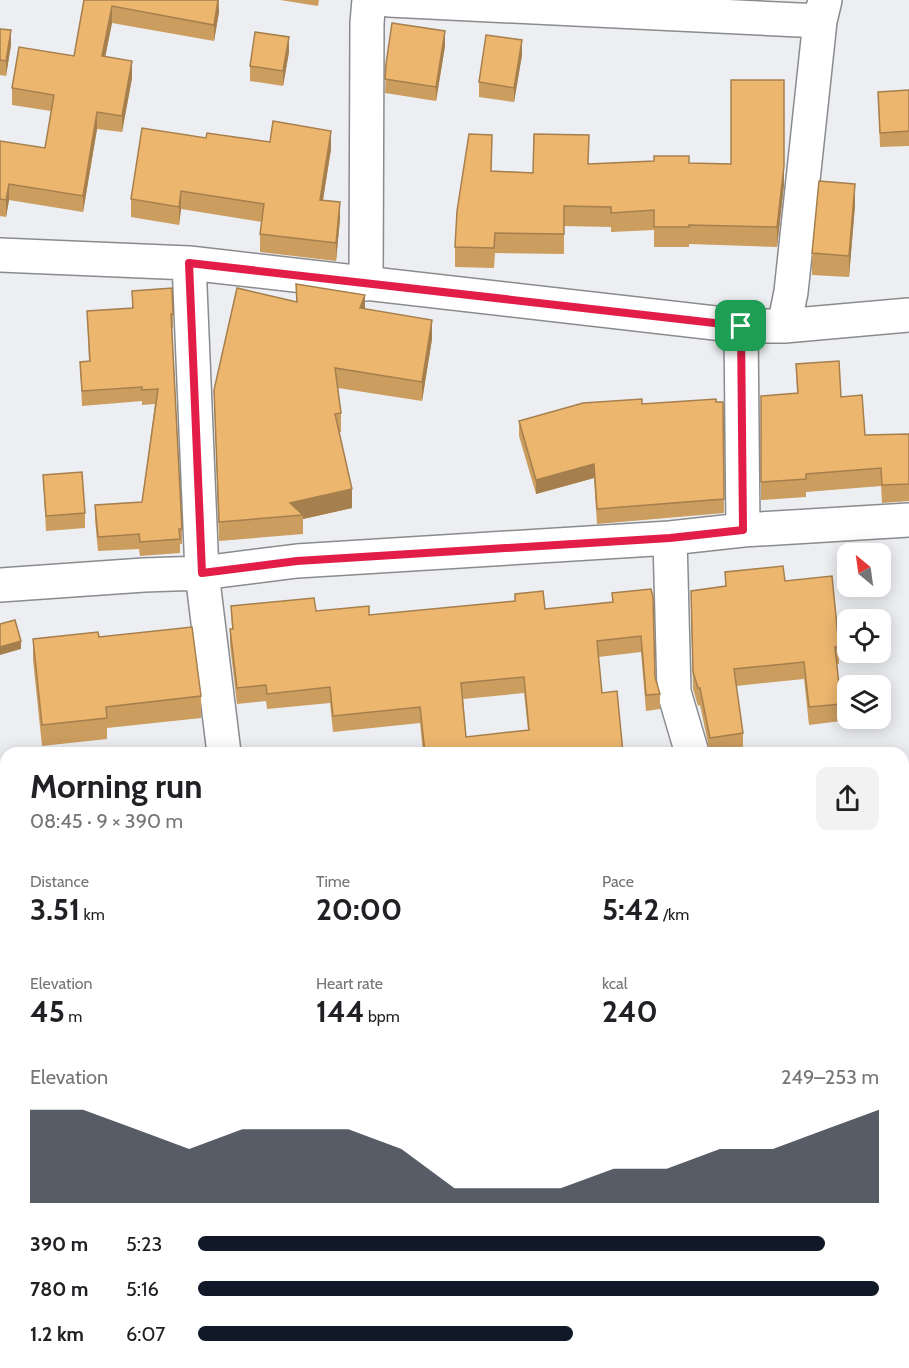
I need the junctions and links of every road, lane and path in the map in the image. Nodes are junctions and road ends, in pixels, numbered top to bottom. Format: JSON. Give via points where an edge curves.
{"nodes":[{"id":1,"x":369,"y":0,"type":"edge"},
{"id":2,"x":389,"y":0,"type":"edge"},
{"id":3,"x":823,"y":10,"type":"edge"},
{"id":4,"x":0,"y":255,"type":"edge"},
{"id":5,"x":189,"y":263,"type":"junction"},
{"id":6,"x":366,"y":284,"type":"junction"},
{"id":7,"x":909,"y":315,"type":"edge"},
{"id":8,"x":741,"y":326,"type":"junction"},
{"id":9,"x":784,"y":326,"type":"junction"},
{"id":10,"x":909,"y":520,"type":"edge"},
{"id":11,"x":743,"y":530,"type":"junction"},
{"id":12,"x":670,"y":538,"type":"junction"},
{"id":13,"x":202,"y":573,"type":"junction"},
{"id":14,"x":0,"y":585,"type":"edge"},
{"id":15,"x":223,"y":747,"type":"edge"},
{"id":16,"x":690,"y":747,"type":"edge"}],
"edges":[{"from":1,"to":6,"type":"street"},
{"from":2,"to":3,"type":"street"},
{"from":3,"to":9,"type":"street"},
{"from":4,"to":5,"type":"street"},
{"from":5,"to":6,"type":"street"},
{"from":5,"to":13,"type":"street"},
{"from":6,"to":8,"type":"street"},
{"from":7,"to":9,"type":"street"},
{"from":8,"to":9,"type":"street"},
{"from":8,"to":11,"type":"street"},
{"from":10,"to":11,"type":"street"},
{"from":11,"to":12,"type":"street"},
{"from":12,"to":13,"type":"street","via":[[297,561]]},
{"from":12,"to":16,"type":"street","via":[[674,692]]},
{"from":13,"to":14,"type":"street"},
{"from":13,"to":15,"type":"street"}]}
